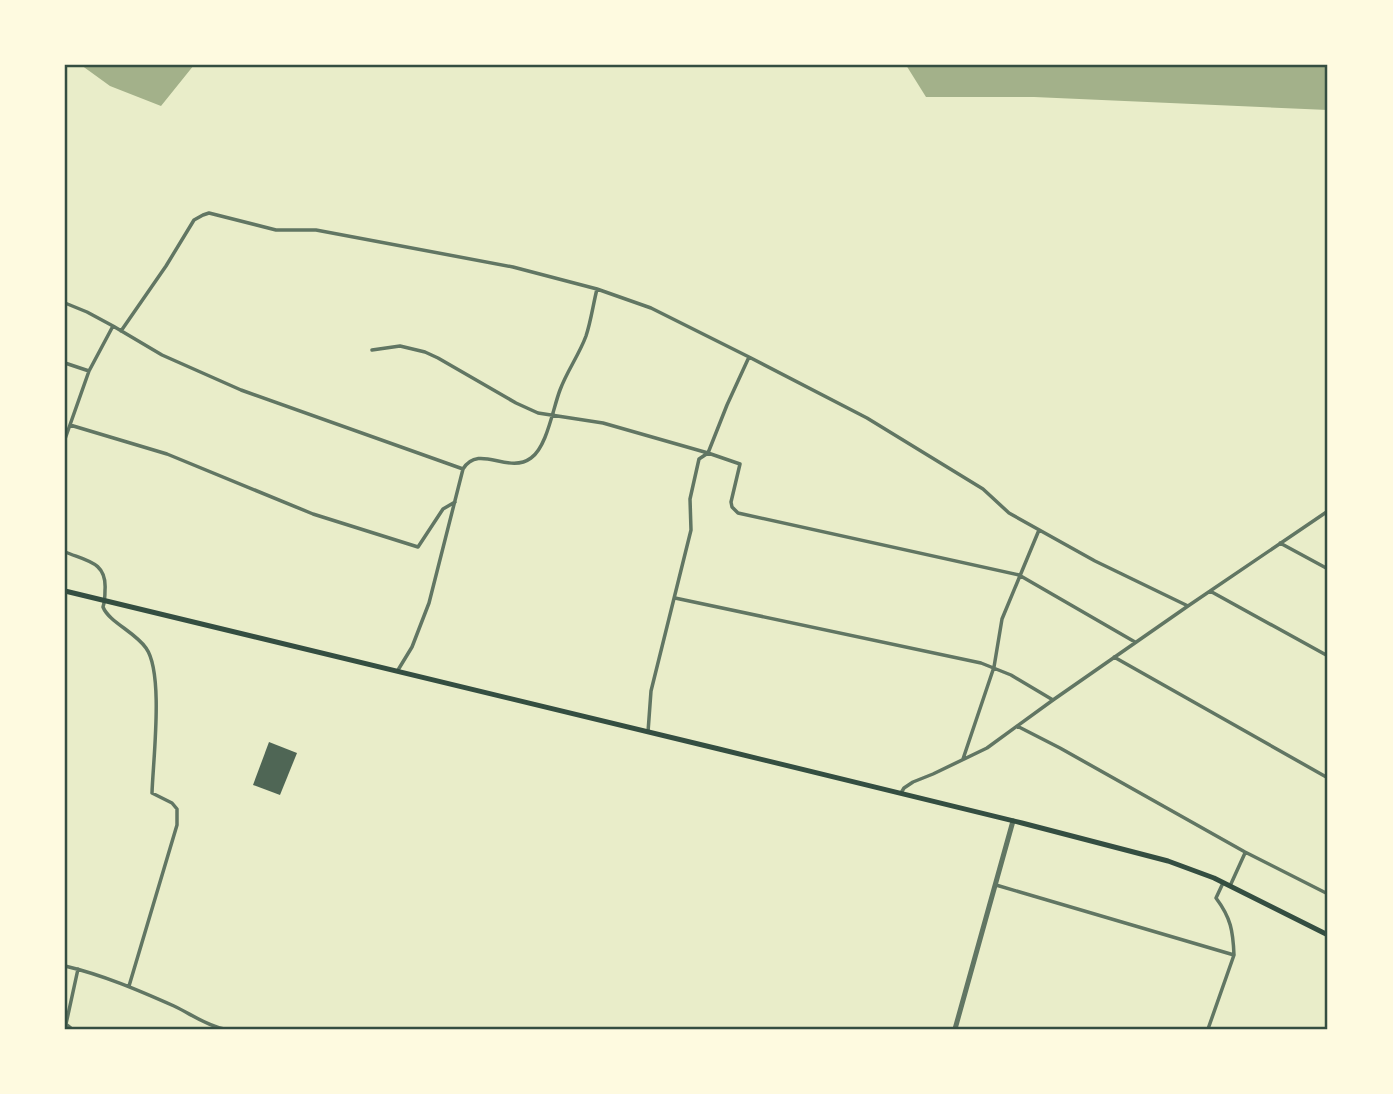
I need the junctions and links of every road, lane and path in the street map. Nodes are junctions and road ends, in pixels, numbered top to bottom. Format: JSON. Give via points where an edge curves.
{"nodes":[{"id":1,"x":597,"y":289,"type":"junction"},
{"id":2,"x":65,"y":303,"type":"edge"},
{"id":3,"x":113,"y":326,"type":"junction"},
{"id":4,"x":121,"y":331,"type":"junction"},
{"id":5,"x":372,"y":350,"type":"dead end"},
{"id":6,"x":749,"y":357,"type":"junction"},
{"id":7,"x":65,"y":363,"type":"edge"},
{"id":8,"x":89,"y":371,"type":"junction"},
{"id":9,"x":553,"y":416,"type":"junction"},
{"id":10,"x":70,"y":425,"type":"junction"},
{"id":11,"x":65,"y":439,"type":"edge"},
{"id":12,"x":708,"y":453,"type":"junction"},
{"id":13,"x":463,"y":469,"type":"junction"},
{"id":14,"x":455,"y":502,"type":"junction"},
{"id":15,"x":1328,"y":511,"type":"edge"},
{"id":16,"x":1040,"y":530,"type":"junction"},
{"id":17,"x":1280,"y":543,"type":"junction"},
{"id":18,"x":65,"y":552,"type":"edge"},
{"id":19,"x":1328,"y":569,"type":"edge"},
{"id":20,"x":1019,"y":575,"type":"junction"},
{"id":21,"x":65,"y":591,"type":"edge"},
{"id":22,"x":1210,"y":591,"type":"junction"},
{"id":23,"x":674,"y":598,"type":"junction"},
{"id":24,"x":105,"y":601,"type":"junction"},
{"id":25,"x":1188,"y":606,"type":"junction"},
{"id":26,"x":1135,"y":642,"type":"junction"},
{"id":27,"x":1328,"y":656,"type":"edge"},
{"id":28,"x":1114,"y":657,"type":"junction"},
{"id":29,"x":994,"y":667,"type":"junction"},
{"id":30,"x":398,"y":670,"type":"junction"},
{"id":31,"x":1053,"y":700,"type":"junction"},
{"id":32,"x":1017,"y":726,"type":"junction"},
{"id":33,"x":648,"y":732,"type":"junction"},
{"id":34,"x":963,"y":760,"type":"junction"},
{"id":35,"x":1328,"y":778,"type":"edge"},
{"id":36,"x":901,"y":794,"type":"junction"},
{"id":37,"x":1013,"y":821,"type":"junction"},
{"id":38,"x":1245,"y":852,"type":"junction"},
{"id":39,"x":1223,"y":883,"type":"junction"},
{"id":40,"x":996,"y":885,"type":"junction"},
{"id":41,"x":1230,"y":886,"type":"junction"},
{"id":42,"x":1328,"y":894,"type":"edge"},
{"id":43,"x":1328,"y":935,"type":"edge"},
{"id":44,"x":1234,"y":956,"type":"junction"},
{"id":45,"x":65,"y":965,"type":"edge"},
{"id":46,"x":78,"y":969,"type":"junction"},
{"id":47,"x":129,"y":986,"type":"junction"},
{"id":48,"x":65,"y":1024,"type":"edge"},
{"id":49,"x":72,"y":1029,"type":"edge"},
{"id":50,"x":224,"y":1029,"type":"edge"},
{"id":51,"x":956,"y":1029,"type":"edge"},
{"id":52,"x":1208,"y":1029,"type":"edge"}],
"edges":[{"from":1,"to":4,"type":"street","via":[[513,267],[343,234],[276,230],[209,213],[194,220]]},
{"from":1,"to":6,"type":"street","via":[[651,309]]},
{"from":1,"to":9,"type":"street","via":[[586,335]]},
{"from":2,"to":3,"type":"street"},
{"from":3,"to":4,"type":"street"},
{"from":3,"to":8,"type":"street"},
{"from":4,"to":13,"type":"street","via":[[241,390]]},
{"from":5,"to":9,"type":"street","via":[[400,346],[425,352],[516,403]]},
{"from":6,"to":12,"type":"street"},
{"from":6,"to":16,"type":"street","via":[[867,418]]},
{"from":7,"to":8,"type":"street"},
{"from":8,"to":10,"type":"street"},
{"from":9,"to":12,"type":"street","via":[[603,423]]},
{"from":9,"to":13,"type":"street","via":[[534,457],[521,464],[479,457]]},
{"from":10,"to":11,"type":"street"},
{"from":10,"to":14,"type":"street","via":[[167,454],[313,514],[418,547],[443,509]]},
{"from":12,"to":20,"type":"street","via":[[740,464],[731,502],[738,513]]},
{"from":12,"to":23,"type":"street","via":[[699,459],[693,478],[691,530]]},
{"from":13,"to":14,"type":"street"},
{"from":14,"to":30,"type":"street","via":[[429,603]]},
{"from":15,"to":17,"type":"street"},
{"from":16,"to":20,"type":"street"},
{"from":16,"to":25,"type":"street"},
{"from":17,"to":19,"type":"street"},
{"from":17,"to":22,"type":"street"},
{"from":18,"to":24,"type":"street","via":[[101,569],[106,577]]},
{"from":20,"to":26,"type":"street"},
{"from":20,"to":29,"type":"street","via":[[1002,619]]},
{"from":21,"to":24,"type":"main road"},
{"from":22,"to":25,"type":"street"},
{"from":22,"to":27,"type":"street"},
{"from":23,"to":29,"type":"street"},
{"from":23,"to":33,"type":"street","via":[[651,691]]},
{"from":24,"to":30,"type":"main road"},
{"from":24,"to":47,"type":"street","via":[[105,612],[146,648],[152,662],[156,687],[152,793],[173,803],[178,817]]},
{"from":25,"to":26,"type":"street"},
{"from":26,"to":28,"type":"street"},
{"from":28,"to":31,"type":"street"},
{"from":28,"to":35,"type":"street"},
{"from":29,"to":31,"type":"street"},
{"from":29,"to":34,"type":"street"},
{"from":30,"to":33,"type":"main road"},
{"from":31,"to":32,"type":"street"},
{"from":32,"to":34,"type":"street"},
{"from":32,"to":38,"type":"street"},
{"from":33,"to":36,"type":"main road"},
{"from":34,"to":36,"type":"street","via":[[912,782]]},
{"from":36,"to":37,"type":"main road"},
{"from":37,"to":39,"type":"main road","via":[[1168,861]]},
{"from":37,"to":40,"type":"street"},
{"from":38,"to":41,"type":"street"},
{"from":38,"to":42,"type":"street"},
{"from":39,"to":41,"type":"main road"},
{"from":39,"to":44,"type":"street","via":[[1216,898],[1233,932]]},
{"from":40,"to":44,"type":"street"},
{"from":40,"to":51,"type":"street"},
{"from":41,"to":43,"type":"main road"},
{"from":44,"to":52,"type":"street"},
{"from":45,"to":46,"type":"street"},
{"from":46,"to":47,"type":"street"},
{"from":46,"to":48,"type":"street"},
{"from":47,"to":50,"type":"street"},
{"from":48,"to":49,"type":"street"}]}
